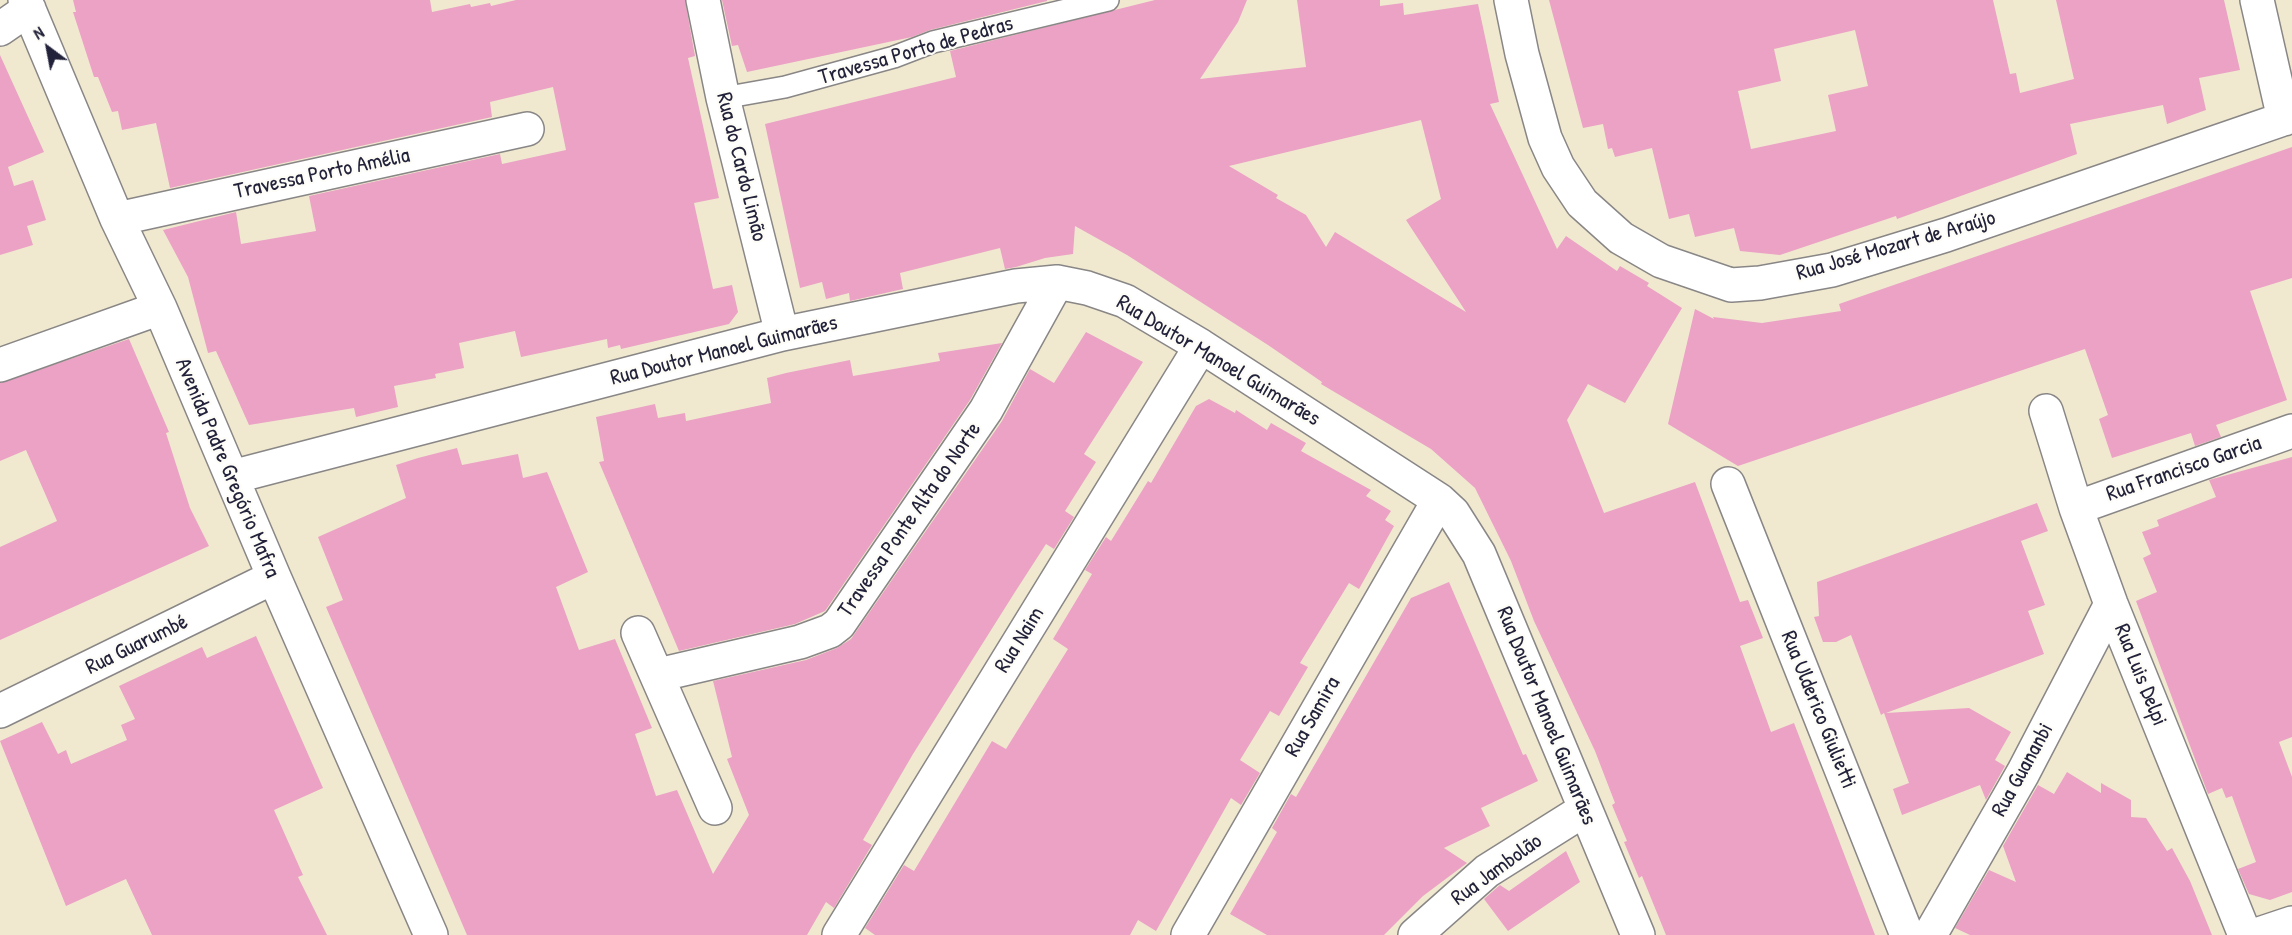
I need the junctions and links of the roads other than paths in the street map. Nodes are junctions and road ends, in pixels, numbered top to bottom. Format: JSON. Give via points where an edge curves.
{"nodes":[{"id":1,"x":703,"y":0,"type":"edge"},
{"id":2,"x":1108,"y":0,"type":"edge"},
{"id":3,"x":1511,"y":0,"type":"edge"},
{"id":4,"x":2257,"y":0,"type":"edge"},
{"id":5,"x":27,"y":5,"type":"edge"},
{"id":6,"x":0,"y":29,"type":"edge"},
{"id":7,"x":723,"y":98,"type":"junction"},
{"id":8,"x":2288,"y":118,"type":"edge"},
{"id":9,"x":527,"y":129,"type":"dead end"},
{"id":10,"x":117,"y":219,"type":"junction"},
{"id":11,"x":1057,"y":282,"type":"junction"},
{"id":12,"x":160,"y":308,"type":"junction"},
{"id":13,"x":782,"y":334,"type":"junction"},
{"id":14,"x":1201,"y":346,"type":"junction"},
{"id":15,"x":0,"y":365,"type":"edge"},
{"id":16,"x":2046,"y":411,"type":"dead end"},
{"id":17,"x":2292,"y":431,"type":"edge"},
{"id":18,"x":232,"y":477,"type":"junction"},
{"id":19,"x":1728,"y":484,"type":"dead end"},
{"id":20,"x":1439,"y":500,"type":"junction"},
{"id":21,"x":2076,"y":508,"type":"junction"},
{"id":22,"x":274,"y":577,"type":"junction"},
{"id":23,"x":2111,"y":604,"type":"junction"},
{"id":24,"x":638,"y":633,"type":"dead end"},
{"id":25,"x":658,"y":675,"type":"junction"},
{"id":26,"x":0,"y":711,"type":"edge"},
{"id":27,"x":715,"y":808,"type":"dead end"},
{"id":28,"x":1584,"y":810,"type":"junction"},
{"id":29,"x":2292,"y":923,"type":"edge"},
{"id":30,"x":431,"y":935,"type":"edge"},
{"id":31,"x":839,"y":935,"type":"edge"},
{"id":32,"x":1188,"y":935,"type":"edge"},
{"id":33,"x":1415,"y":935,"type":"edge"},
{"id":34,"x":1638,"y":935,"type":"edge"},
{"id":35,"x":1907,"y":935,"type":"edge"},
{"id":36,"x":1930,"y":935,"type":"edge"},
{"id":37,"x":2245,"y":935,"type":"edge"},
{"id":38,"x":2256,"y":935,"type":"edge"}],
"edges":[{"from":1,"to":7,"type":"street","name":"Rua do Cardo Limão"},
{"from":2,"to":7,"type":"lane","name":"Travessa Porto de Pedras","via":[[933,42],[894,57],[785,87]]},
{"from":3,"to":8,"type":"street","name":"Rua José Mozart de Araújo","via":[[1545,138],[1558,167],[1582,203],[1621,238],[1661,261],[1731,285],[1832,270]]},
{"from":4,"to":8,"type":"street"},
{"from":5,"to":6,"type":"street"},
{"from":5,"to":10,"type":"street","name":"Avenida Padre Gregório Mafra"},
{"from":7,"to":13,"type":"street","name":"Rua do Cardo Limão"},
{"from":9,"to":10,"type":"street","name":"Travessa Porto Amélia"},
{"from":10,"to":12,"type":"street","name":"Avenida Padre Gregório Mafra"},
{"from":11,"to":13,"type":"street","name":"Rua Doutor Manoel Guimarães","via":[[1016,286]]},
{"from":11,"to":14,"type":"street","name":"Rua Doutor Manoel Guimarães","via":[[1125,301]]},
{"from":11,"to":25,"type":"street","name":"Travessa Ponte Alta do Norte","via":[[986,410],[839,624],[800,642]]},
{"from":12,"to":15,"type":"street"},
{"from":12,"to":18,"type":"street","name":"Avenida Padre Gregório Mafra"},
{"from":13,"to":18,"type":"street","name":"Rua Doutor Manoel Guimarães"},
{"from":14,"to":20,"type":"street","name":"Rua Doutor Manoel Guimarães"},
{"from":14,"to":31,"type":"street","name":"Rua Naim"},
{"from":16,"to":21,"type":"street","name":"Rua Luis Delpi"},
{"from":17,"to":21,"type":"street","name":"Rua Francisco Garcia"},
{"from":18,"to":22,"type":"street","name":"Avenida Padre Gregório Mafra"},
{"from":19,"to":35,"type":"street","name":"Rua Ulderico Giulietti"},
{"from":20,"to":28,"type":"street","name":"Rua Doutor Manoel Guimarães","via":[[1453,513],[1479,554]]},
{"from":20,"to":32,"type":"street","name":"Rua Samira"},
{"from":21,"to":23,"type":"street","name":"Rua Luis Delpi"},
{"from":22,"to":26,"type":"street","name":"Rua Guarumbé"},
{"from":22,"to":30,"type":"street","name":"Avenida Padre Gregório Mafra"},
{"from":23,"to":36,"type":"street","name":"Rua Guananbi","via":[[2023,773]]},
{"from":23,"to":37,"type":"street","name":"Rua Luis Delpi"},
{"from":24,"to":25,"type":"street"},
{"from":25,"to":27,"type":"street"},
{"from":28,"to":33,"type":"street","name":"Rua Jambolão","via":[[1487,871]]},
{"from":28,"to":34,"type":"street","name":"Rua Doutor Manoel Guimarães"},
{"from":29,"to":38,"type":"street"}]}
